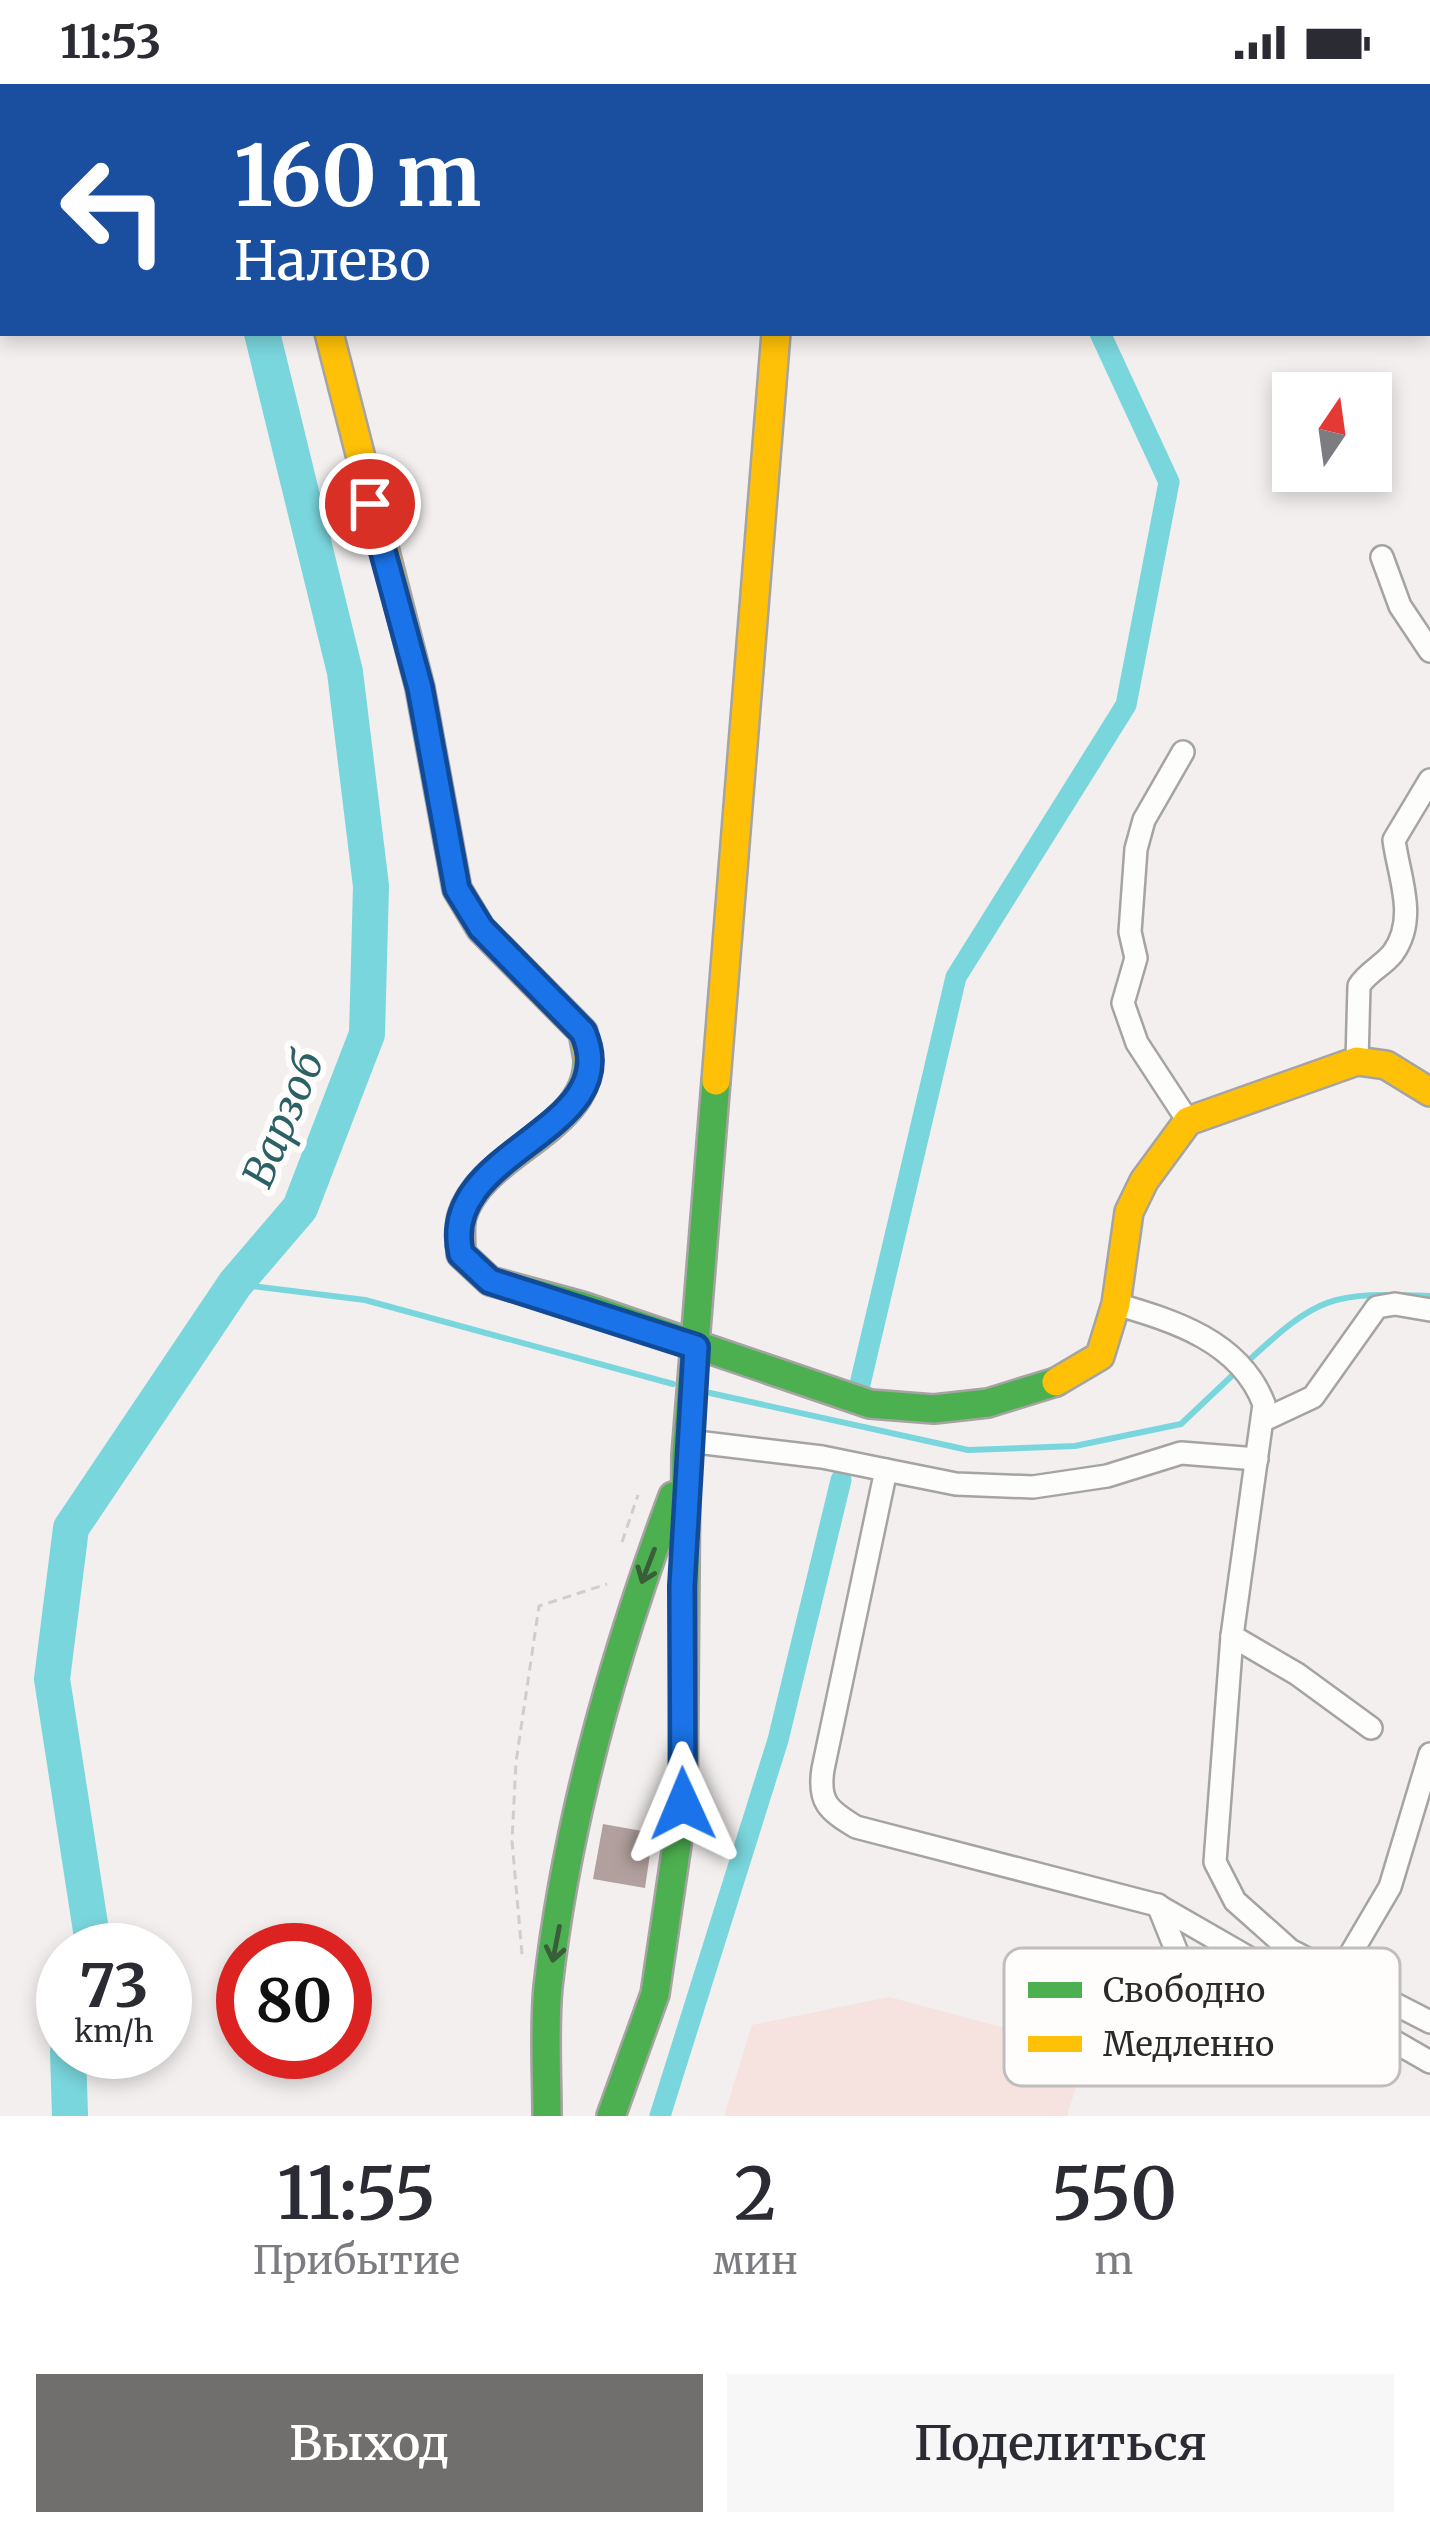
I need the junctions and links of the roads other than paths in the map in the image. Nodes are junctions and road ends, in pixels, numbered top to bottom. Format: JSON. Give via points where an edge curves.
{"nodes":[{"id":1,"x":330,"y":336,"type":"edge"},
{"id":2,"x":776,"y":336,"type":"edge"},
{"id":3,"x":1382,"y":557,"type":"dead end"},
{"id":4,"x":1430,"y":652,"type":"edge"},
{"id":5,"x":1184,"y":752,"type":"dead end"},
{"id":6,"x":1430,"y":780,"type":"edge"},
{"id":7,"x":1357,"y":1061,"type":"junction"},
{"id":8,"x":1430,"y":1092,"type":"edge"},
{"id":9,"x":1188,"y":1121,"type":"junction"},
{"id":10,"x":1116,"y":1304,"type":"junction"},
{"id":11,"x":1430,"y":1310,"type":"edge"},
{"id":12,"x":695,"y":1353,"type":"junction"},
{"id":13,"x":1264,"y":1420,"type":"junction"},
{"id":14,"x":688,"y":1440,"type":"junction"},
{"id":15,"x":1257,"y":1459,"type":"junction"},
{"id":16,"x":886,"y":1470,"type":"junction"},
{"id":17,"x":1232,"y":1636,"type":"junction"},
{"id":18,"x":1371,"y":1728,"type":"dead end"},
{"id":19,"x":1430,"y":1754,"type":"edge"},
{"id":20,"x":1157,"y":1905,"type":"junction"},
{"id":21,"x":1175,"y":1948,"type":"edge"},
{"id":22,"x":1234,"y":1948,"type":"edge"},
{"id":23,"x":1292,"y":1948,"type":"edge"},
{"id":24,"x":1354,"y":1948,"type":"edge"},
{"id":25,"x":1425,"y":2021,"type":"edge"},
{"id":26,"x":1400,"y":2041,"type":"edge"},
{"id":27,"x":1404,"y":2043,"type":"junction"},
{"id":28,"x":1430,"y":2062,"type":"edge"},
{"id":29,"x":547,"y":2116,"type":"edge"},
{"id":30,"x":611,"y":2116,"type":"edge"}],
"edges":[{"from":1,"to":12,"type":"main road","via":[[420,688],[457,889],[481,928],[583,1032],[591,1054],[574,1101],[476,1188],[459,1226],[461,1254],[490,1281]]},
{"from":2,"to":12,"type":"main road"},
{"from":3,"to":4,"type":"street","via":[[1400,606]]},
{"from":5,"to":9,"type":"street","via":[[1136,849],[1136,958],[1123,1003],[1137,1043]]},
{"from":6,"to":7,"type":"street","via":[[1394,840],[1407,897],[1404,928],[1390,956],[1359,986]]},
{"from":7,"to":8,"type":"main road","via":[[1386,1065]]},
{"from":7,"to":9,"type":"main road"},
{"from":9,"to":10,"type":"main road","via":[[1129,1212]]},
{"from":10,"to":12,"type":"main road","via":[[1107,1340],[1087,1369],[1024,1393],[934,1409],[870,1404]]},
{"from":10,"to":13,"type":"street","via":[[1209,1338],[1250,1376]]},
{"from":11,"to":13,"type":"street","via":[[1377,1307],[1313,1397]]},
{"from":12,"to":14,"type":"main road"},
{"from":13,"to":15,"type":"street"},
{"from":14,"to":16,"type":"street"},
{"from":14,"to":29,"type":"main road","one_way":true,"via":[[585,1778],[548,1989]]},
{"from":14,"to":30,"type":"main road","via":[[683,1804],[655,1994]]},
{"from":15,"to":16,"type":"street","via":[[1181,1453],[1033,1487]]},
{"from":15,"to":17,"type":"street"},
{"from":16,"to":20,"type":"street","via":[[823,1769],[823,1803],[856,1827]]},
{"from":17,"to":18,"type":"street"},
{"from":17,"to":23,"type":"street","via":[[1215,1862],[1235,1901]]},
{"from":19,"to":24,"type":"street","via":[[1390,1886]]},
{"from":20,"to":21,"type":"street"},
{"from":20,"to":22,"type":"street"},
{"from":25,"to":27,"type":"street"},
{"from":26,"to":27,"type":"street"},
{"from":27,"to":28,"type":"street"}]}
